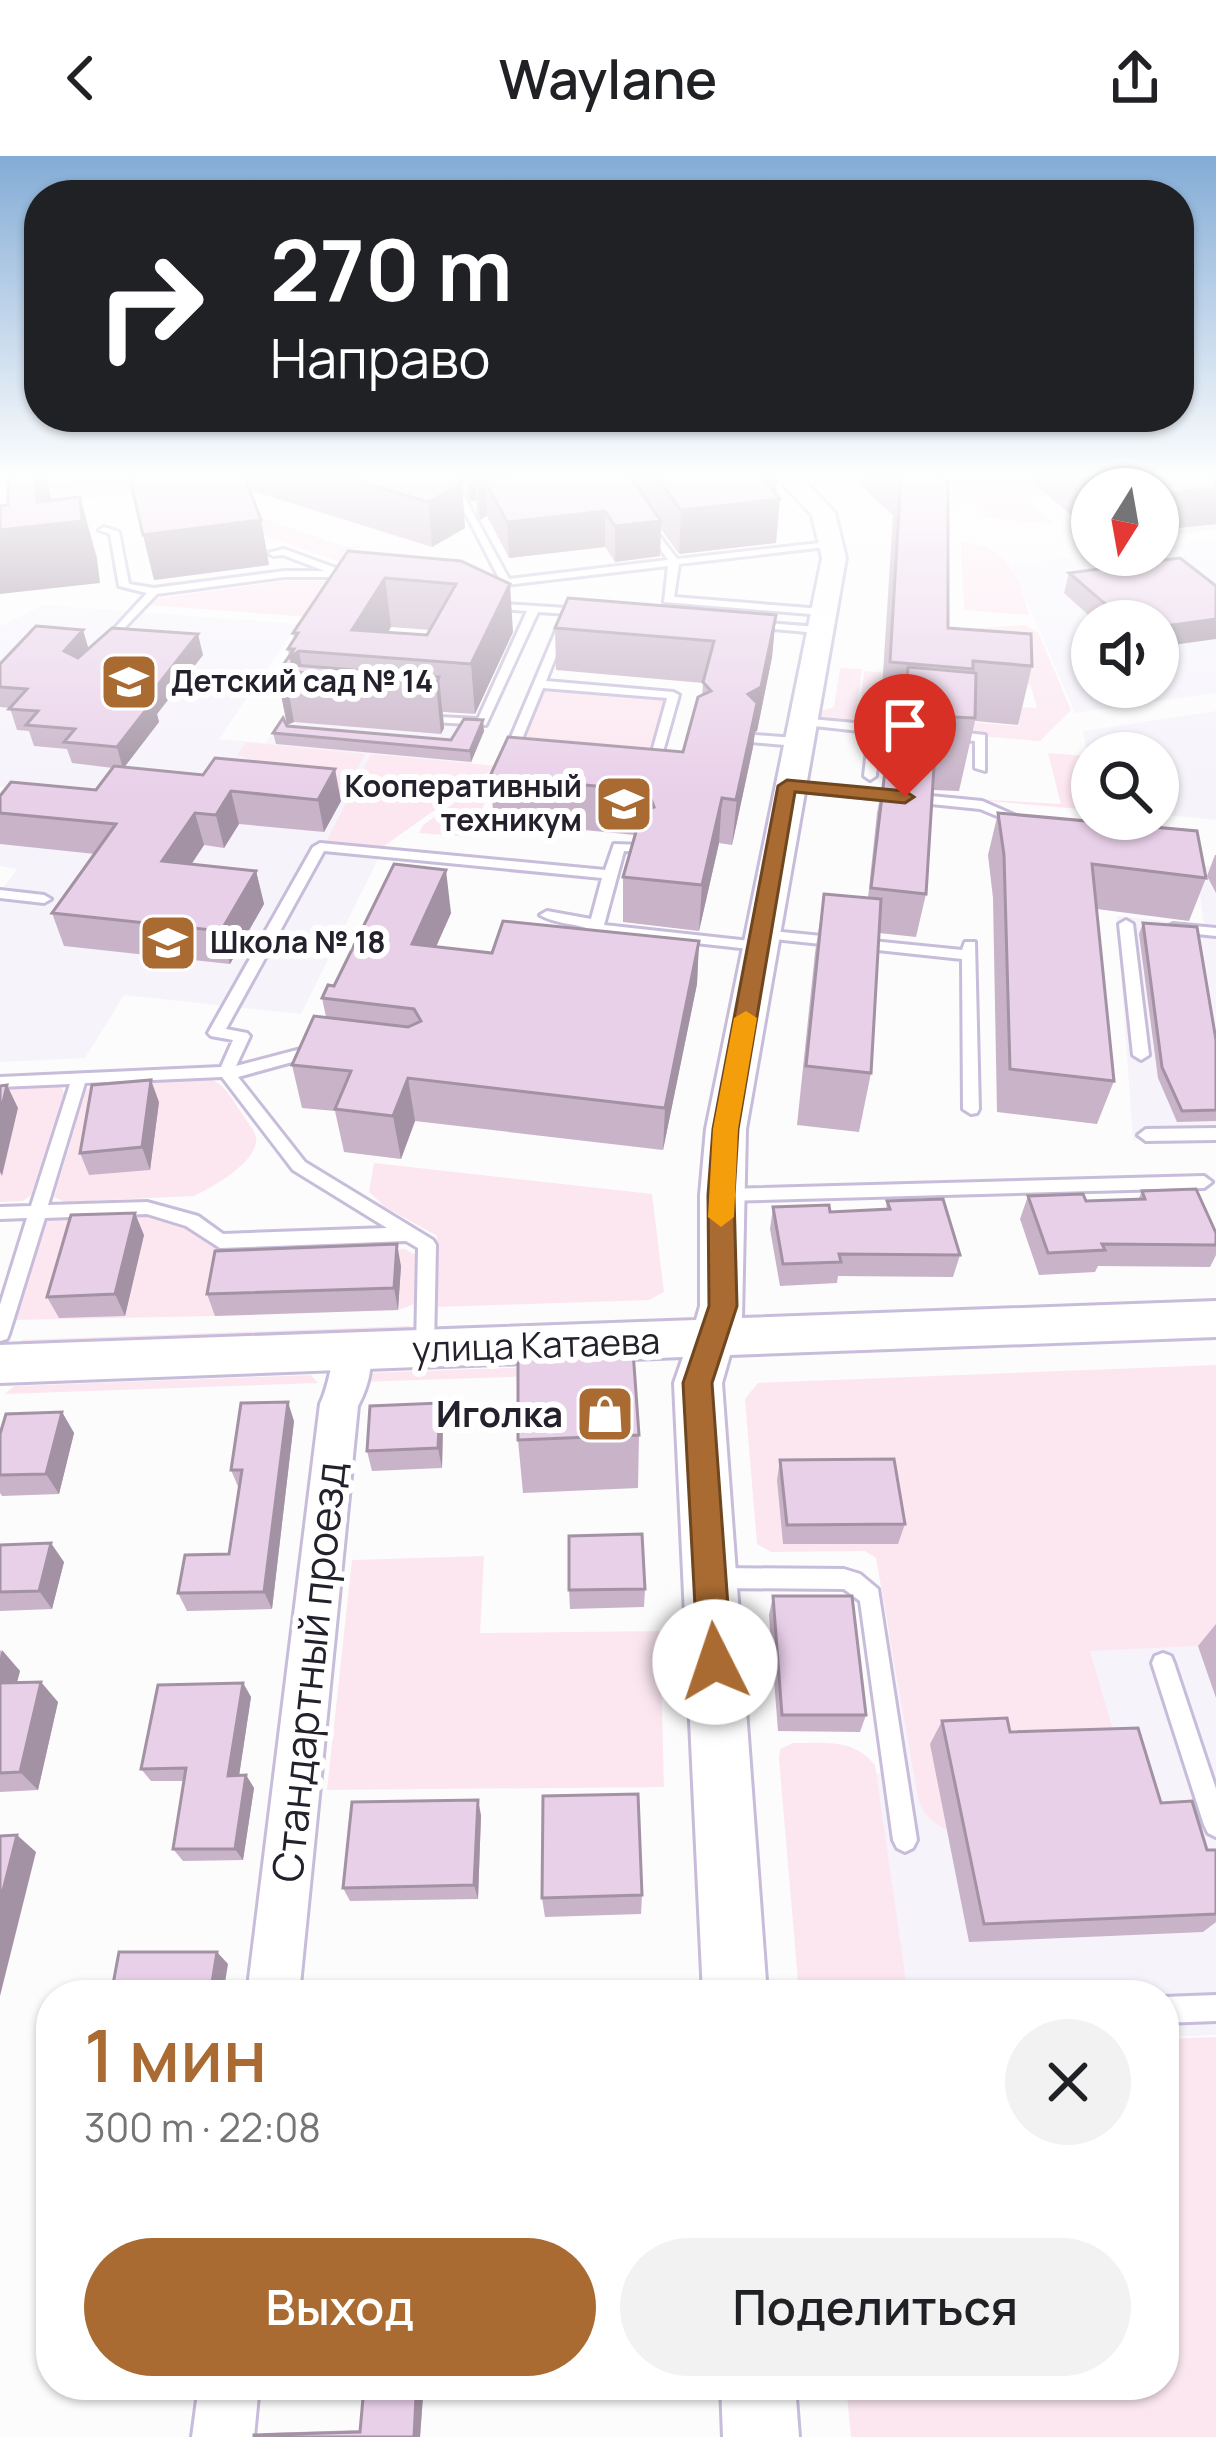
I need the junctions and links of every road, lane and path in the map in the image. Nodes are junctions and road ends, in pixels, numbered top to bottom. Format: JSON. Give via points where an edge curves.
{"nodes":[{"id":1,"x":123,"y":581,"type":"edge"},
{"id":2,"x":227,"y":581,"type":"edge"},
{"id":3,"x":501,"y":581,"type":"edge"},
{"id":4,"x":511,"y":581,"type":"edge"},
{"id":5,"x":671,"y":581,"type":"edge"},
{"id":6,"x":827,"y":581,"type":"edge"},
{"id":7,"x":506,"y":582,"type":"junction"},
{"id":8,"x":154,"y":591,"type":"junction"},
{"id":9,"x":475,"y":604,"type":"edge"},
{"id":10,"x":494,"y":605,"type":"junction"},
{"id":11,"x":534,"y":608,"type":"junction"},
{"id":12,"x":569,"y":611,"type":"junction"},
{"id":13,"x":592,"y":613,"type":"edge"},
{"id":14,"x":820,"y":621,"type":"junction"},
{"id":15,"x":728,"y":623,"type":"edge"},
{"id":16,"x":95,"y":657,"type":"edge"},
{"id":17,"x":539,"y":684,"type":"junction"},
{"id":18,"x":396,"y":717,"type":"edge"},
{"id":19,"x":458,"y":722,"type":"junction"},
{"id":20,"x":875,"y":729,"type":"junction"},
{"id":21,"x":663,"y":730,"type":"junction"},
{"id":22,"x":680,"y":732,"type":"dead end"},
{"id":23,"x":798,"y":732,"type":"junction"},
{"id":24,"x":755,"y":739,"type":"edge"},
{"id":25,"x":448,"y":743,"type":"edge"},
{"id":26,"x":530,"y":763,"type":"edge"},
{"id":27,"x":981,"y":768,"type":"edge"},
{"id":28,"x":636,"y":772,"type":"edge"},
{"id":29,"x":870,"y":776,"type":"dead end"},
{"id":30,"x":787,"y":786,"type":"junction"},
{"id":31,"x":1033,"y":825,"type":"edge"},
{"id":32,"x":643,"y":849,"type":"edge"},
{"id":33,"x":610,"y":875,"type":"junction"},
{"id":34,"x":0,"y":894,"type":"edge"},
{"id":35,"x":44,"y":899,"type":"dead end"},
{"id":36,"x":548,"y":915,"type":"dead end"},
{"id":37,"x":597,"y":924,"type":"junction"},
{"id":38,"x":1215,"y":933,"type":"edge"},
{"id":39,"x":760,"y":940,"type":"junction"},
{"id":40,"x":333,"y":1051,"type":"edge"},
{"id":41,"x":1141,"y":1055,"type":"dead end"},
{"id":42,"x":226,"y":1072,"type":"junction"},
{"id":43,"x":80,"y":1079,"type":"junction"},
{"id":44,"x":0,"y":1082,"type":"edge"},
{"id":45,"x":971,"y":1109,"type":"dead end"},
{"id":46,"x":1216,"y":1134,"type":"edge"},
{"id":47,"x":1147,"y":1136,"type":"dead end"},
{"id":48,"x":1204,"y":1182,"type":"dead end"},
{"id":49,"x":721,"y":1195,"type":"junction"},
{"id":50,"x":38,"y":1211,"type":"junction"},
{"id":51,"x":0,"y":1213,"type":"edge"},
{"id":52,"x":409,"y":1234,"type":"junction"},
{"id":53,"x":1216,"y":1319,"type":"edge"},
{"id":54,"x":0,"y":1334,"type":"edge"},
{"id":55,"x":711,"y":1339,"type":"junction"},
{"id":56,"x":425,"y":1349,"type":"junction"},
{"id":57,"x":353,"y":1352,"type":"junction"},
{"id":58,"x":0,"y":1364,"type":"edge"},
{"id":59,"x":710,"y":1577,"type":"junction"},
{"id":60,"x":1163,"y":1664,"type":"dead end"},
{"id":61,"x":1216,"y":1825,"type":"edge"},
{"id":62,"x":905,"y":1840,"type":"dead end"},
{"id":63,"x":275,"y":1980,"type":"edge"},
{"id":64,"x":734,"y":1980,"type":"edge"},
{"id":65,"x":1216,"y":2008,"type":"edge"},
{"id":66,"x":1179,"y":2009,"type":"edge"},
{"id":67,"x":227,"y":2400,"type":"edge"},
{"id":68,"x":759,"y":2400,"type":"edge"},
{"id":69,"x":223,"y":2437,"type":"edge"},
{"id":70,"x":761,"y":2437,"type":"edge"}],
"edges":[{"from":1,"to":8,"type":"lane"},
{"from":2,"to":8,"type":"lane"},
{"from":3,"to":7,"type":"lane"},
{"from":4,"to":7,"type":"lane"},
{"from":5,"to":14,"type":"lane","via":[[668,600]]},
{"from":6,"to":14,"type":"street"},
{"from":7,"to":10,"type":"lane"},
{"from":8,"to":16,"type":"lane"},
{"from":9,"to":10,"type":"lane"},
{"from":10,"to":11,"type":"lane"},
{"from":11,"to":12,"type":"lane"},
{"from":11,"to":19,"type":"lane","via":[[485,720]]},
{"from":12,"to":13,"type":"lane"},
{"from":12,"to":17,"type":"lane"},
{"from":14,"to":15,"type":"lane"},
{"from":14,"to":23,"type":"street"},
{"from":17,"to":21,"type":"lane","via":[[673,695]]},
{"from":17,"to":26,"type":"lane","via":[[507,761]]},
{"from":18,"to":19,"type":"lane"},
{"from":19,"to":25,"type":"lane"},
{"from":20,"to":23,"type":"lane"},
{"from":20,"to":27,"type":"lane","via":[[981,738]]},
{"from":20,"to":29,"type":"lane"},
{"from":21,"to":22,"type":"lane"},
{"from":21,"to":28,"type":"lane","via":[[652,774]]},
{"from":23,"to":24,"type":"lane"},
{"from":23,"to":30,"type":"street"},
{"from":30,"to":31,"type":"lane","via":[[982,805]]},
{"from":30,"to":39,"type":"street"},
{"from":32,"to":33,"type":"lane","via":[[620,847]]},
{"from":33,"to":37,"type":"lane"},
{"from":33,"to":42,"type":"lane","via":[[320,847],[216,1033],[242,1036]]},
{"from":34,"to":35,"type":"lane"},
{"from":36,"to":37,"type":"lane"},
{"from":37,"to":39,"type":"lane"},
{"from":38,"to":41,"type":"lane","via":[[1121,923]]},
{"from":39,"to":45,"type":"lane","via":[[969,950]]},
{"from":39,"to":49,"type":"street"},
{"from":40,"to":42,"type":"lane","via":[[313,1048]]},
{"from":42,"to":43,"type":"lane"},
{"from":42,"to":52,"type":"lane","via":[[299,1166]]},
{"from":43,"to":44,"type":"lane"},
{"from":43,"to":50,"type":"lane"},
{"from":46,"to":47,"type":"lane"},
{"from":48,"to":49,"type":"lane"},
{"from":49,"to":55,"type":"street","via":[[723,1306]]},
{"from":50,"to":51,"type":"lane"},
{"from":50,"to":52,"type":"lane","via":[[162,1210],[220,1241]]},
{"from":50,"to":54,"type":"lane"},
{"from":52,"to":56,"type":"lane","via":[[427,1245]]},
{"from":53,"to":55,"type":"street","name":"улица Катаева"},
{"from":55,"to":56,"type":"street","name":"улица Катаева"},
{"from":55,"to":59,"type":"street","via":[[698,1383]]},
{"from":56,"to":57,"type":"street","name":"улица Катаева"},
{"from":57,"to":58,"type":"street","name":"улица Катаева"},
{"from":57,"to":63,"type":"street","name":"Стандартный проезд","via":[[339,1404]]},
{"from":59,"to":62,"type":"lane","via":[[844,1579],[870,1596]]},
{"from":59,"to":64,"type":"street"},
{"from":60,"to":61,"type":"lane"},
{"from":65,"to":66,"type":"lane"},
{"from":67,"to":69,"type":"street"},
{"from":68,"to":70,"type":"street"}]}
